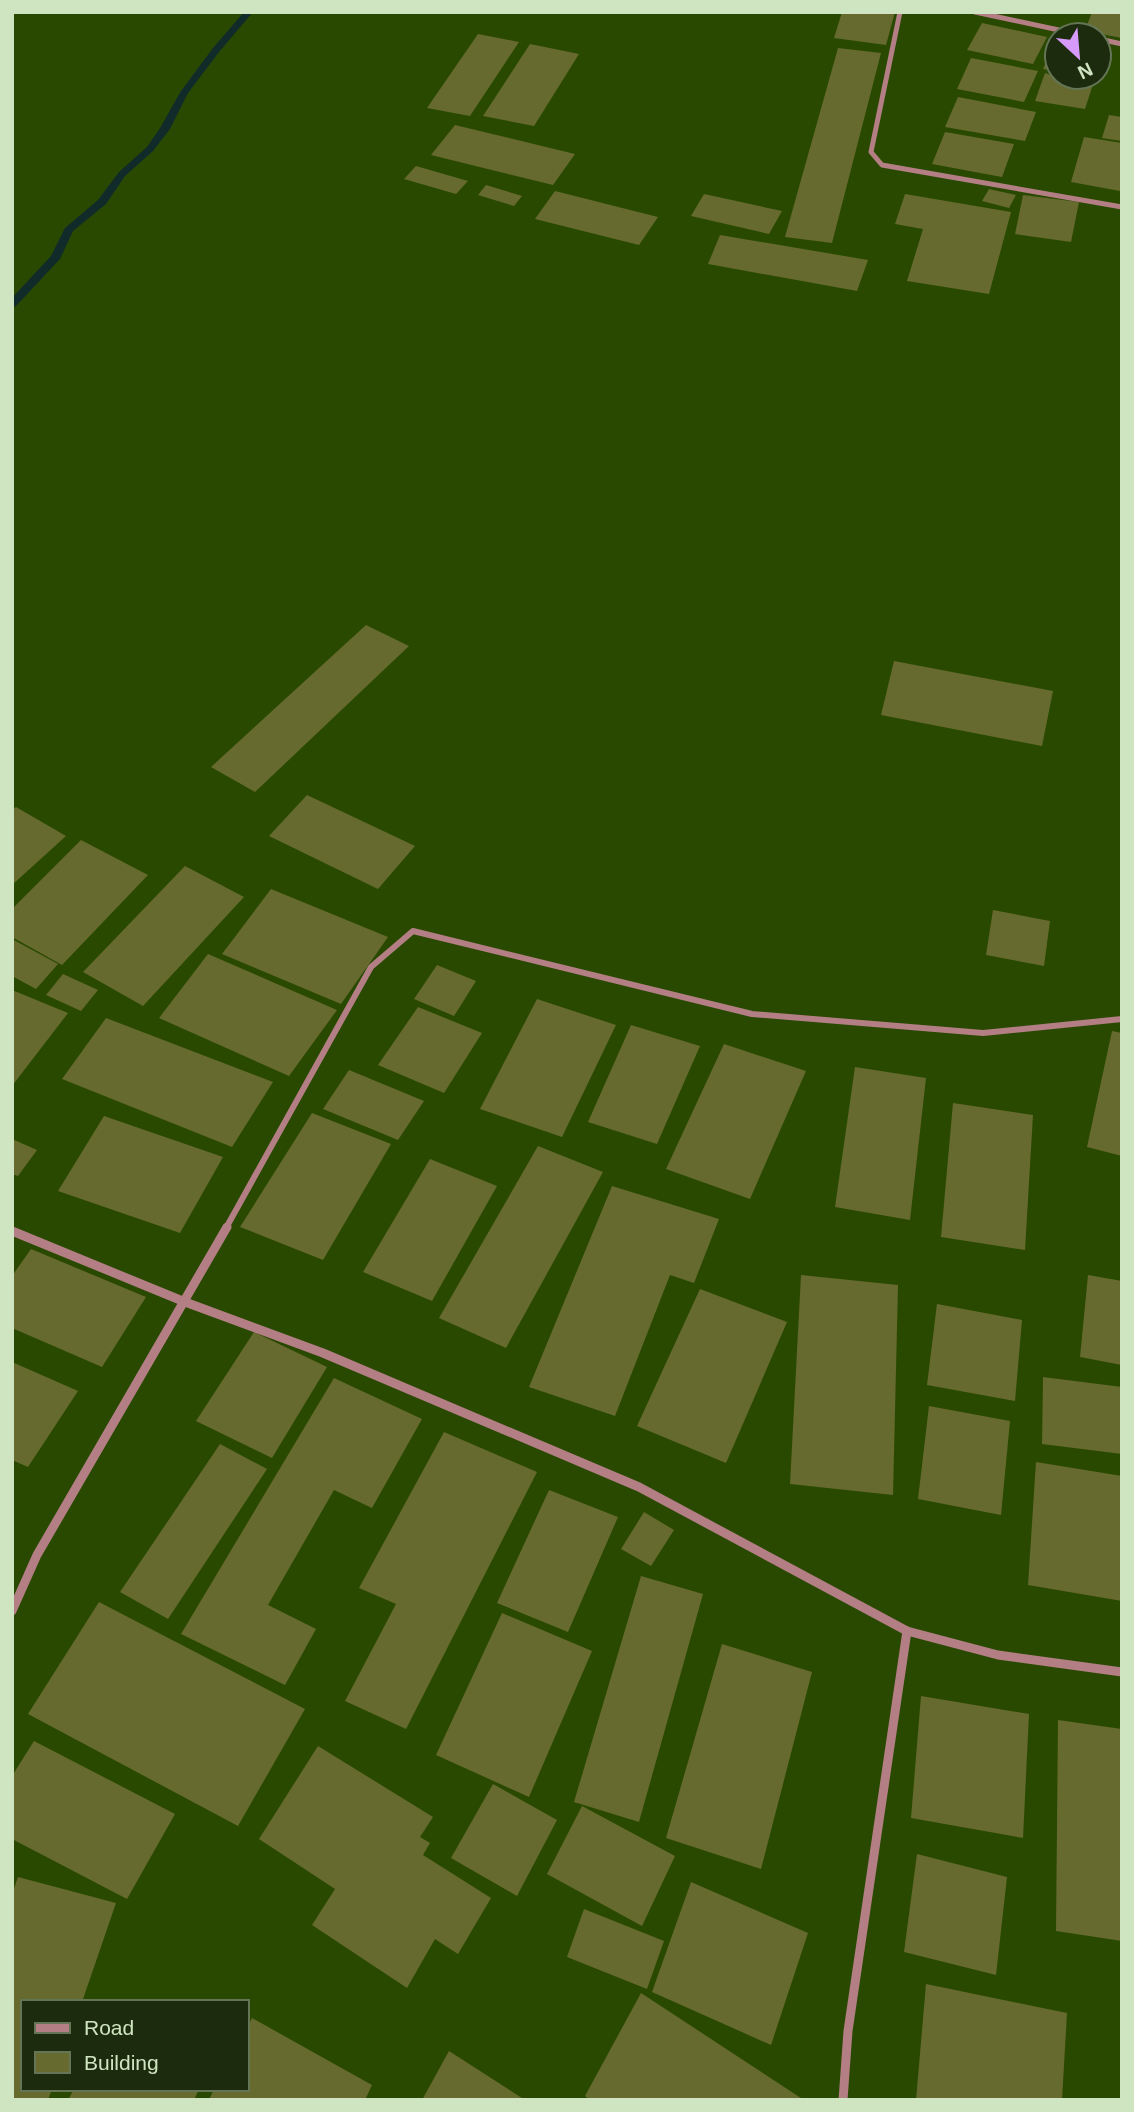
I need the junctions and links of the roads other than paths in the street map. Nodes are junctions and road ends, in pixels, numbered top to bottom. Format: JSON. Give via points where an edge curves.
{"nodes":[{"id":1,"x":901,"y":12,"type":"edge"},
{"id":2,"x":975,"y":12,"type":"edge"},
{"id":3,"x":1043,"y":27,"type":"edge"},
{"id":4,"x":1122,"y":207,"type":"edge"},
{"id":5,"x":1122,"y":1019,"type":"edge"},
{"id":6,"x":12,"y":1231,"type":"edge"},
{"id":7,"x":185,"y":1302,"type":"junction"},
{"id":8,"x":12,"y":1611,"type":"edge"},
{"id":9,"x":906,"y":1631,"type":"junction"},
{"id":10,"x":1122,"y":1672,"type":"edge"},
{"id":11,"x":843,"y":2100,"type":"edge"}],
"edges":[{"from":1,"to":4,"type":"street","via":[[871,152],[882,165]]},
{"from":2,"to":3,"type":"street"},
{"from":5,"to":7,"type":"street","via":[[983,1033],[752,1014],[413,931],[371,967]]},
{"from":6,"to":7,"type":"street"},
{"from":7,"to":8,"type":"street","via":[[37,1555]]},
{"from":7,"to":9,"type":"street","via":[[323,1353],[639,1487]]},
{"from":9,"to":10,"type":"street","via":[[999,1656]]},
{"from":9,"to":11,"type":"street","via":[[848,2031]]}]}
